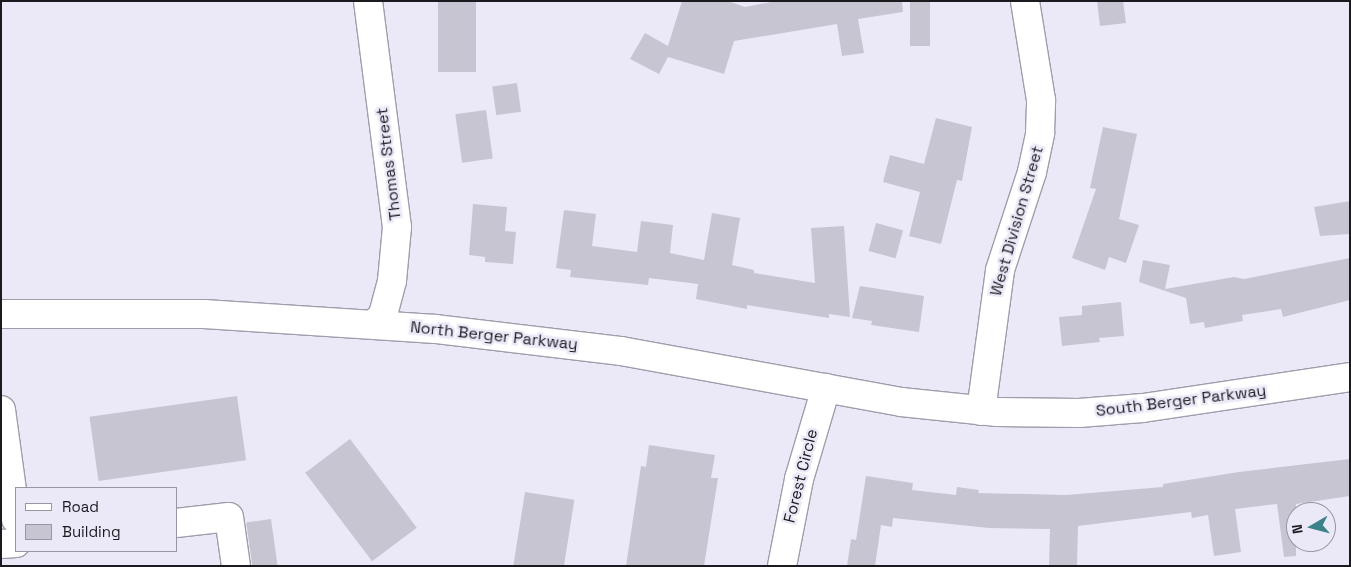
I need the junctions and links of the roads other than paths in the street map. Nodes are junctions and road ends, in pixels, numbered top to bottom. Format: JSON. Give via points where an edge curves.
{"nodes":[{"id":1,"x":368,"y":1,"type":"edge"},
{"id":2,"x":1025,"y":1,"type":"edge"},
{"id":3,"x":1,"y":314,"type":"edge"},
{"id":4,"x":374,"y":323,"type":"junction"},
{"id":5,"x":1350,"y":377,"type":"edge"},
{"id":6,"x":826,"y":388,"type":"junction"},
{"id":7,"x":1,"y":410,"type":"edge"},
{"id":8,"x":981,"y":411,"type":"junction"},
{"id":9,"x":15,"y":512,"type":"edge"},
{"id":10,"x":178,"y":523,"type":"edge"},
{"id":11,"x":15,"y":543,"type":"edge"},
{"id":12,"x":1,"y":544,"type":"edge"},
{"id":13,"x":236,"y":566,"type":"edge"},
{"id":14,"x":782,"y":566,"type":"edge"}],
"edges":[{"from":1,"to":4,"type":"street","name":"Thomas Street","via":[[397,227],[392,281],[383,315]]},
{"from":2,"to":8,"type":"street","name":"West Division Street","via":[[1040,100],[1040,133],[1032,172],[1000,270]]},
{"from":3,"to":4,"type":"street","name":"North Berger Parkway","via":[[204,314]]},
{"from":4,"to":6,"type":"street","name":"North Berger Parkway","via":[[559,342]]},
{"from":5,"to":8,"type":"street","name":"South Berger Parkway","via":[[1135,409],[1046,413]]},
{"from":6,"to":8,"type":"street","name":"North Berger Parkway","via":[[901,402]]},
{"from":6,"to":14,"type":"street","name":"Forest Circle","via":[[799,479]]},
{"from":7,"to":9,"type":"street"},
{"from":10,"to":13,"type":"street","via":[[229,517]]},
{"from":11,"to":12,"type":"street"}]}
